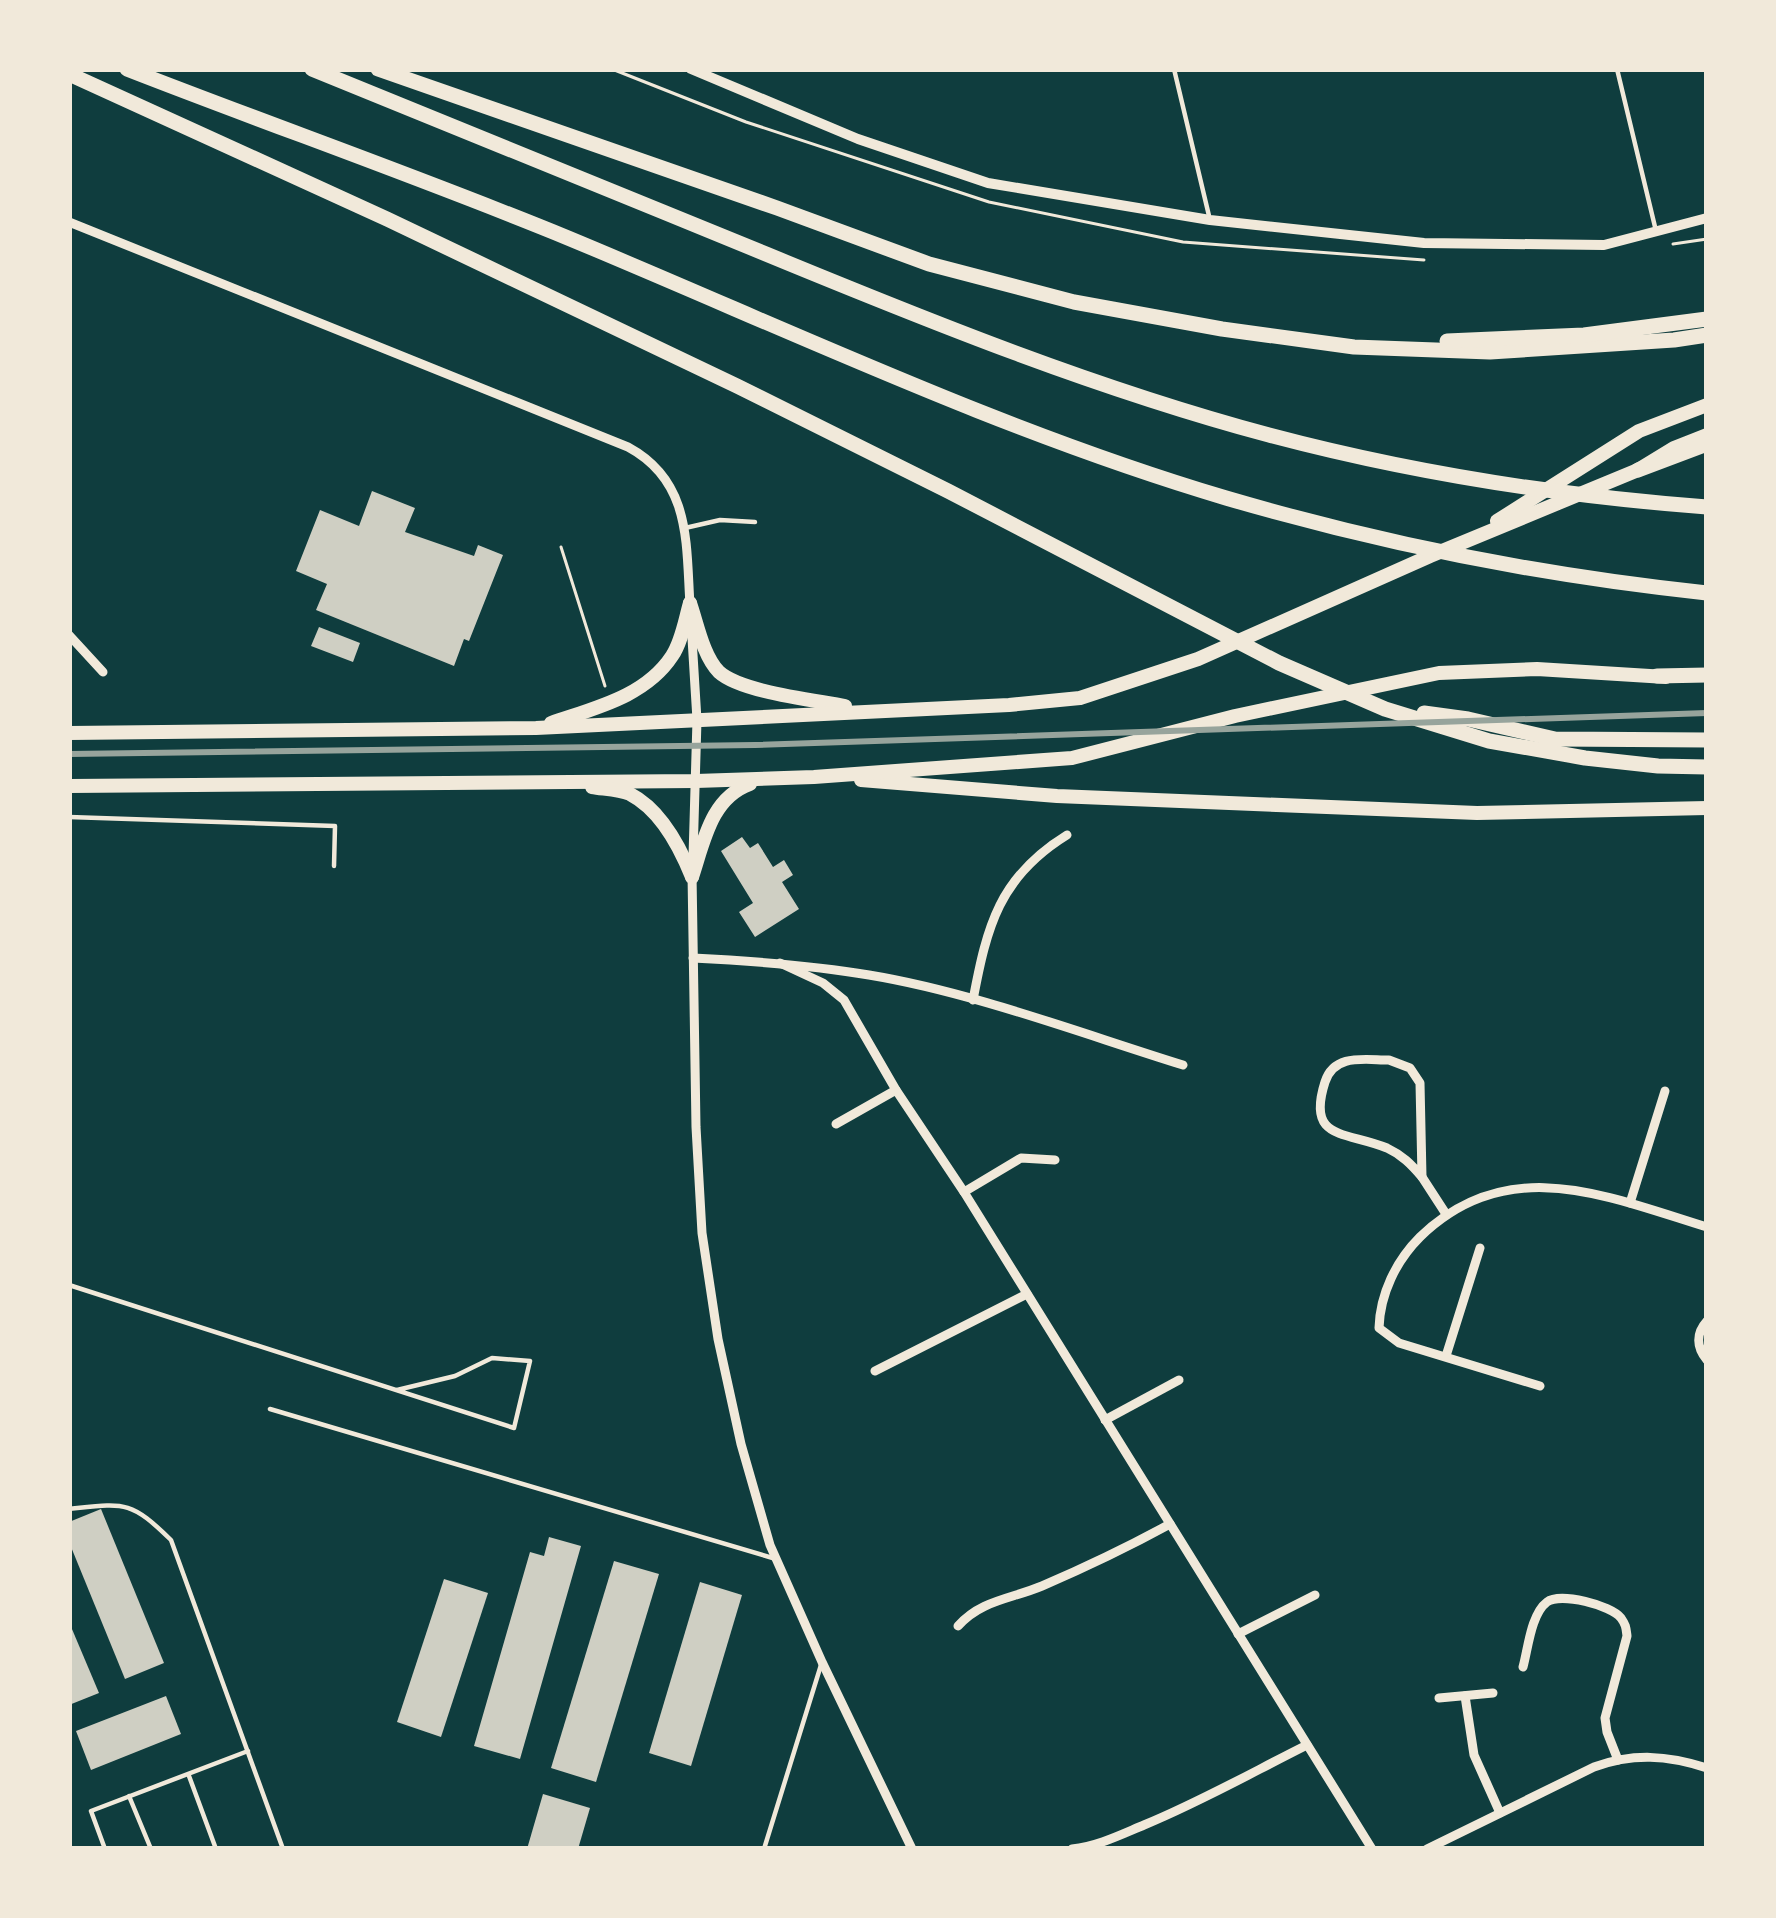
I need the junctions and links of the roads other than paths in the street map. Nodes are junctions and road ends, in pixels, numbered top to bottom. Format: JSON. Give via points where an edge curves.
{"nodes":[{"id":1,"x":127,"y":69,"type":"edge"},
{"id":2,"x":312,"y":69,"type":"edge"},
{"id":3,"x":378,"y":69,"type":"edge"},
{"id":4,"x":691,"y":69,"type":"edge"},
{"id":5,"x":1174,"y":69,"type":"edge"},
{"id":6,"x":1617,"y":69,"type":"edge"},
{"id":7,"x":69,"y":74,"type":"edge"},
{"id":8,"x":1707,"y":218,"type":"edge"},
{"id":9,"x":1210,"y":220,"type":"junction"},
{"id":10,"x":69,"y":221,"type":"edge"},
{"id":11,"x":1656,"y":231,"type":"junction"},
{"id":12,"x":1707,"y":319,"type":"edge"},
{"id":13,"x":1222,"y":329,"type":"junction"},
{"id":14,"x":1707,"y":335,"type":"edge"},
{"id":15,"x":1707,"y":405,"type":"edge"},
{"id":16,"x":1707,"y":435,"type":"edge"},
{"id":17,"x":1707,"y":444,"type":"edge"},
{"id":18,"x":1681,"y":449,"type":"junction"},
{"id":19,"x":1638,"y":470,"type":"joint"},
{"id":20,"x":1707,"y":507,"type":"edge"},
{"id":21,"x":754,"y":522,"type":"dead end"},
{"id":22,"x":685,"y":528,"type":"junction"},
{"id":23,"x":1468,"y":541,"type":"junction"},
{"id":24,"x":1707,"y":592,"type":"edge"},
{"id":25,"x":690,"y":602,"type":"junction"},
{"id":26,"x":69,"y":635,"type":"edge"},
{"id":27,"x":103,"y":672,"type":"dead end"},
{"id":28,"x":1657,"y":676,"type":"joint"},
{"id":29,"x":1707,"y":678,"type":"edge"},
{"id":30,"x":1385,"y":709,"type":"junction"},
{"id":31,"x":868,"y":711,"type":"junction"},
{"id":32,"x":697,"y":720,"type":"junction"},
{"id":33,"x":536,"y":728,"type":"junction"},
{"id":34,"x":69,"y":733,"type":"edge"},
{"id":35,"x":1707,"y":740,"type":"edge"},
{"id":36,"x":1707,"y":767,"type":"edge"},
{"id":37,"x":814,"y":777,"type":"junction"},
{"id":38,"x":766,"y":778,"type":"junction"},
{"id":39,"x":545,"y":780,"type":"junction"},
{"id":40,"x":695,"y":781,"type":"junction"},
{"id":41,"x":69,"y":786,"type":"edge"},
{"id":42,"x":1707,"y":808,"type":"edge"},
{"id":43,"x":69,"y":817,"type":"edge"},
{"id":44,"x":1067,"y":835,"type":"dead end"},
{"id":45,"x":334,"y":866,"type":"dead end"},
{"id":46,"x":692,"y":877,"type":"junction"},
{"id":47,"x":693,"y":958,"type":"junction"},
{"id":48,"x":780,"y":963,"type":"junction"},
{"id":49,"x":973,"y":1000,"type":"junction"},
{"id":50,"x":1183,"y":1065,"type":"dead end"},
{"id":51,"x":896,"y":1090,"type":"junction"},
{"id":52,"x":1665,"y":1091,"type":"dead end"},
{"id":53,"x":836,"y":1124,"type":"dead end"},
{"id":54,"x":1055,"y":1160,"type":"dead end"},
{"id":55,"x":1422,"y":1177,"type":"junction"},
{"id":56,"x":964,"y":1192,"type":"junction"},
{"id":57,"x":1630,"y":1203,"type":"junction"},
{"id":58,"x":1446,"y":1214,"type":"junction"},
{"id":59,"x":1707,"y":1227,"type":"edge"},
{"id":60,"x":1480,"y":1248,"type":"dead end"},
{"id":61,"x":69,"y":1285,"type":"edge"},
{"id":62,"x":1027,"y":1294,"type":"junction"},
{"id":63,"x":1707,"y":1321,"type":"edge"},
{"id":64,"x":1446,"y":1356,"type":"junction"},
{"id":65,"x":1707,"y":1360,"type":"edge"},
{"id":66,"x":875,"y":1371,"type":"dead end"},
{"id":67,"x":1179,"y":1379,"type":"dead end"},
{"id":68,"x":1540,"y":1386,"type":"dead end"},
{"id":69,"x":397,"y":1390,"type":"junction"},
{"id":70,"x":270,"y":1408,"type":"dead end"},
{"id":71,"x":1105,"y":1420,"type":"junction"},
{"id":72,"x":69,"y":1509,"type":"edge"},
{"id":73,"x":1170,"y":1524,"type":"junction"},
{"id":74,"x":776,"y":1559,"type":"junction"},
{"id":75,"x":1315,"y":1594,"type":"dead end"},
{"id":76,"x":958,"y":1626,"type":"dead end"},
{"id":77,"x":1238,"y":1634,"type":"junction"},
{"id":78,"x":822,"y":1663,"type":"junction"},
{"id":79,"x":1523,"y":1667,"type":"dead end"},
{"id":80,"x":1492,"y":1693,"type":"dead end"},
{"id":81,"x":1465,"y":1696,"type":"junction"},
{"id":82,"x":1439,"y":1698,"type":"dead end"},
{"id":83,"x":1307,"y":1745,"type":"junction"},
{"id":84,"x":248,"y":1750,"type":"junction"},
{"id":85,"x":1618,"y":1760,"type":"junction"},
{"id":86,"x":1707,"y":1768,"type":"edge"},
{"id":87,"x":188,"y":1774,"type":"junction"},
{"id":88,"x":130,"y":1796,"type":"junction"},
{"id":89,"x":1500,"y":1813,"type":"junction"},
{"id":90,"x":105,"y":1849,"type":"edge"},
{"id":91,"x":151,"y":1849,"type":"edge"},
{"id":92,"x":216,"y":1849,"type":"edge"},
{"id":93,"x":283,"y":1849,"type":"edge"},
{"id":94,"x":764,"y":1849,"type":"edge"},
{"id":95,"x":912,"y":1849,"type":"edge"},
{"id":96,"x":1072,"y":1849,"type":"edge"},
{"id":97,"x":1372,"y":1849,"type":"edge"},
{"id":98,"x":1427,"y":1849,"type":"edge"}],
"edges":[{"from":1,"to":24,"type":"highway","via":[[564,237],[1013,424],[1204,490],[1465,556]]},
{"from":2,"to":20,"type":"highway","via":[[902,310],[1159,403],[1379,462]]},
{"from":3,"to":13,"type":"highway","via":[[929,265]]},
{"from":4,"to":9,"type":"street","via":[[988,183]]},
{"from":5,"to":9,"type":"lane"},
{"from":6,"to":11,"type":"lane"},
{"from":7,"to":30,"type":"highway","via":[[737,386]]},
{"from":8,"to":11,"type":"street"},
{"from":9,"to":11,"type":"street","via":[[1424,243],[1604,245]]},
{"from":10,"to":22,"type":"street","via":[[628,447],[650,459],[673,489]]},
{"from":12,"to":13,"type":"highway","via":[[1439,341]]},
{"from":13,"to":14,"type":"highway","via":[[1354,347],[1490,352]]},
{"from":15,"to":23,"type":"main road","via":[[1639,431]]},
{"from":16,"to":18,"type":"main road"},
{"from":17,"to":18,"type":"highway"},
{"from":18,"to":19,"type":"highway"},
{"from":19,"to":23,"type":"main road"},
{"from":21,"to":22,"type":"lane"},
{"from":22,"to":25,"type":"street"},
{"from":23,"to":31,"type":"main road","via":[[1198,659],[1080,698]]},
{"from":25,"to":31,"type":"main road","via":[[719,671],[750,688]]},
{"from":25,"to":32,"type":"street"},
{"from":25,"to":33,"type":"main road","via":[[675,652],[656,676],[625,697]]},
{"from":26,"to":27,"type":"street"},
{"from":28,"to":29,"type":"highway"},
{"from":28,"to":37,"type":"main road","via":[[1439,673],[1072,758]]},
{"from":30,"to":35,"type":"highway","via":[[1555,739]]},
{"from":30,"to":36,"type":"highway","via":[[1508,745]]},
{"from":31,"to":32,"type":"main road"},
{"from":32,"to":33,"type":"main road"},
{"from":32,"to":40,"type":"street"},
{"from":33,"to":34,"type":"main road"},
{"from":37,"to":38,"type":"main road"},
{"from":37,"to":42,"type":"main road","via":[[1477,813]]},
{"from":38,"to":40,"type":"main road"},
{"from":38,"to":46,"type":"main road","via":[[735,790],[718,808]]},
{"from":39,"to":40,"type":"main road"},
{"from":39,"to":41,"type":"main road"},
{"from":39,"to":46,"type":"main road","via":[[628,793],[680,846]]},
{"from":40,"to":46,"type":"street"},
{"from":43,"to":45,"type":"lane","via":[[334,826]]},
{"from":44,"to":49,"type":"street","via":[[1030,862],[1001,899]]},
{"from":46,"to":47,"type":"street"},
{"from":47,"to":48,"type":"street"},
{"from":47,"to":74,"type":"street","via":[[702,1233],[741,1444]]},
{"from":48,"to":49,"type":"street"},
{"from":48,"to":51,"type":"street","via":[[844,1000]]},
{"from":49,"to":50,"type":"street"},
{"from":51,"to":53,"type":"street"},
{"from":51,"to":56,"type":"street"},
{"from":52,"to":57,"type":"street"},
{"from":54,"to":56,"type":"street","via":[[1022,1159]]},
{"from":55,"to":55,"type":"street","via":[[1420,1083],[1411,1067],[1394,1060],[1334,1066],[1319,1104],[1325,1126],[1405,1157]]},
{"from":55,"to":58,"type":"street"},
{"from":56,"to":62,"type":"street"},
{"from":57,"to":58,"type":"street","via":[[1538,1186]]},
{"from":57,"to":59,"type":"street"},
{"from":58,"to":64,"type":"street","via":[[1401,1260],[1379,1328],[1399,1343]]},
{"from":60,"to":64,"type":"street"},
{"from":61,"to":69,"type":"lane"},
{"from":62,"to":66,"type":"street"},
{"from":62,"to":71,"type":"street"},
{"from":63,"to":65,"type":"street","via":[[1698,1340]]},
{"from":64,"to":68,"type":"street"},
{"from":67,"to":71,"type":"street"},
{"from":69,"to":69,"type":"lane","via":[[514,1428],[530,1360],[492,1358]]},
{"from":70,"to":74,"type":"lane"},
{"from":71,"to":73,"type":"street"},
{"from":72,"to":84,"type":"lane","via":[[118,1503],[172,1540]]},
{"from":73,"to":76,"type":"street","via":[[1114,1555],[987,1603]]},
{"from":73,"to":77,"type":"street"},
{"from":74,"to":78,"type":"street"},
{"from":75,"to":77,"type":"street"},
{"from":77,"to":83,"type":"street"},
{"from":78,"to":94,"type":"lane"},
{"from":78,"to":95,"type":"street"},
{"from":79,"to":85,"type":"street","via":[[1539,1612],[1552,1599],[1619,1616],[1627,1636],[1605,1718]]},
{"from":80,"to":81,"type":"street"},
{"from":81,"to":82,"type":"street"},
{"from":81,"to":89,"type":"street","via":[[1474,1755]]},
{"from":83,"to":96,"type":"street","via":[[1175,1812]]},
{"from":83,"to":97,"type":"street"},
{"from":84,"to":87,"type":"lane"},
{"from":84,"to":93,"type":"lane"},
{"from":85,"to":86,"type":"street","via":[[1666,1757]]},
{"from":85,"to":89,"type":"street"},
{"from":87,"to":88,"type":"lane"},
{"from":87,"to":92,"type":"lane"},
{"from":88,"to":90,"type":"lane","via":[[91,1811]]},
{"from":88,"to":91,"type":"lane"},
{"from":89,"to":98,"type":"street"}]}
